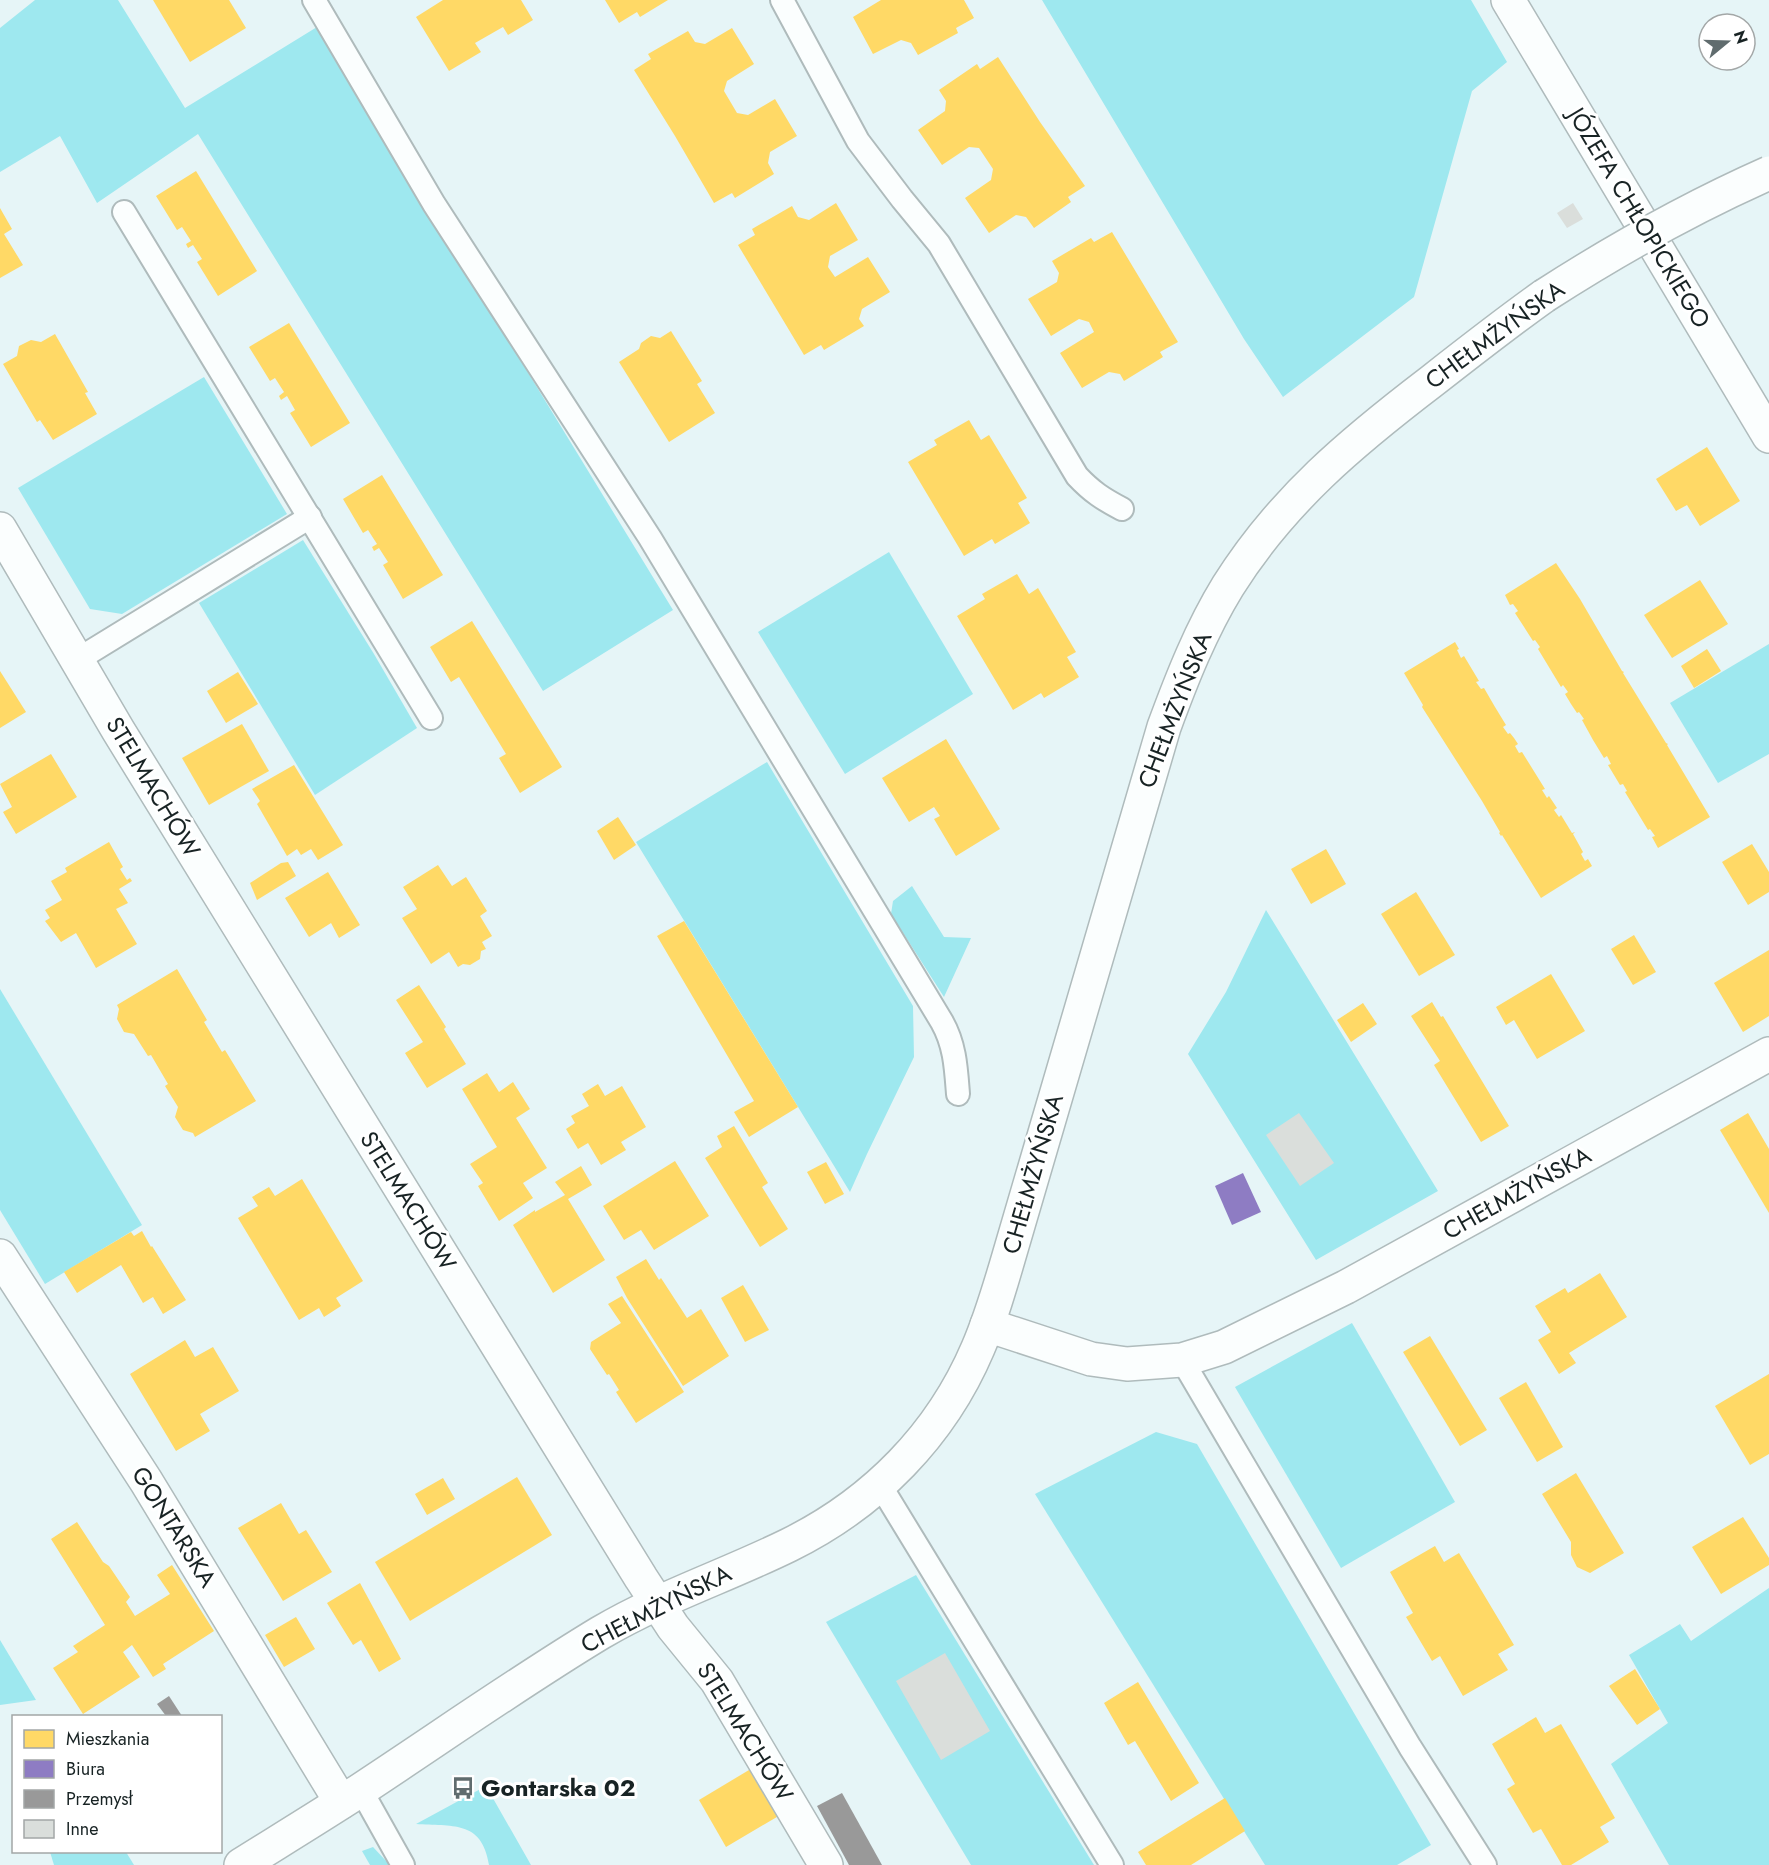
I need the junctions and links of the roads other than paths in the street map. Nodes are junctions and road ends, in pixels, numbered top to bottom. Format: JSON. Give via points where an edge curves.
{"nodes":[{"id":1,"x":314,"y":0,"type":"edge"},
{"id":2,"x":782,"y":0,"type":"edge"},
{"id":3,"x":1508,"y":0,"type":"edge"},
{"id":4,"x":1769,"y":173,"type":"edge"},
{"id":5,"x":124,"y":212,"type":"dead end"},
{"id":6,"x":1769,"y":436,"type":"edge"},
{"id":7,"x":1122,"y":509,"type":"dead end"},
{"id":8,"x":310,"y":518,"type":"junction"},
{"id":9,"x":0,"y":529,"type":"edge"},
{"id":10,"x":77,"y":660,"type":"junction"},
{"id":11,"x":431,"y":718,"type":"dead end"},
{"id":12,"x":1769,"y":1054,"type":"edge"},
{"id":13,"x":958,"y":1094,"type":"dead end"},
{"id":14,"x":0,"y":1256,"type":"edge"},
{"id":15,"x":987,"y":1325,"type":"junction"},
{"id":16,"x":1182,"y":1360,"type":"junction"},
{"id":17,"x":880,"y":1485,"type":"junction"},
{"id":18,"x":657,"y":1602,"type":"junction"},
{"id":19,"x":351,"y":1796,"type":"junction"},
{"id":20,"x":241,"y":1865,"type":"edge"},
{"id":21,"x":404,"y":1865,"type":"edge"},
{"id":22,"x":826,"y":1865,"type":"edge"},
{"id":23,"x":1112,"y":1865,"type":"edge"},
{"id":24,"x":1485,"y":1865,"type":"edge"}],
"edges":[{"from":1,"to":13,"type":"lane","via":[[434,204],[650,538],[942,1022],[953,1047]]},
{"from":2,"to":7,"type":"lane","via":[[858,141],[939,244],[1077,476],[1101,499]]},
{"from":3,"to":6,"type":"street","name":"JÓZEFA CHŁOPICKIEGO"},
{"from":4,"to":15,"type":"street","name":"CHEŁMŻYŃSKA","bridge":true,"via":[[1607,256],[1544,296],[1389,413],[1306,487],[1263,537],[1229,586],[1190,659],[1164,727]]},
{"from":5,"to":8,"type":"lane"},
{"from":8,"to":10,"type":"lane"},
{"from":8,"to":11,"type":"lane"},
{"from":9,"to":10,"type":"street","name":"STELMACHÓW"},
{"from":10,"to":18,"type":"street","name":"STELMACHÓW"},
{"from":12,"to":16,"type":"street","name":"CHEŁMŻYŃSKA","via":[[1346,1287],[1224,1347]]},
{"from":14,"to":19,"type":"street","name":"GONTARSKA"},
{"from":15,"to":16,"type":"street","name":"CHEŁMŻYŃSKA","via":[[1109,1363]]},
{"from":15,"to":17,"type":"street","name":"CHEŁMŻYŃSKA","via":[[948,1406],[920,1444]]},
{"from":16,"to":24,"type":"lane","via":[[1410,1747]]},
{"from":17,"to":18,"type":"street","name":"CHEŁMŻYŃSKA","via":[[854,1507],[810,1534]]},
{"from":17,"to":23,"type":"lane"},
{"from":18,"to":19,"type":"street","name":"CHEŁMŻYŃSKA","via":[[584,1643]]},
{"from":18,"to":22,"type":"street","name":"STELMACHÓW","via":[[717,1681]]},
{"from":19,"to":20,"type":"street","name":"CHEŁMŻYŃSKA"},
{"from":19,"to":21,"type":"lane"}]}
